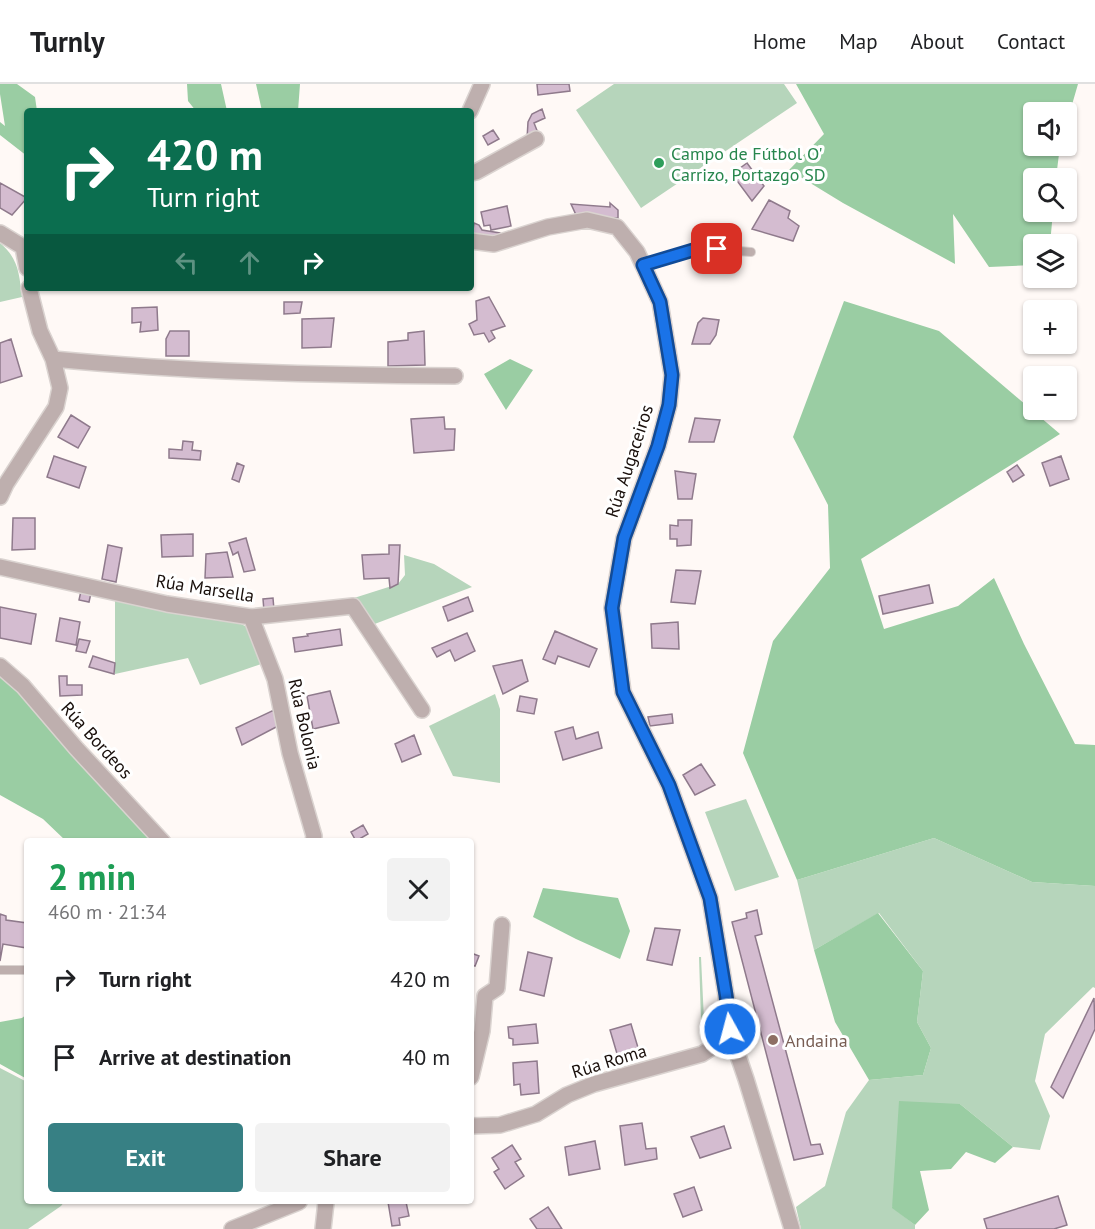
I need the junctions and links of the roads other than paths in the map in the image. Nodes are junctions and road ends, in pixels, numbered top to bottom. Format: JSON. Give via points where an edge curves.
{"nodes":[{"id":1,"x":482,"y":84,"type":"edge"},
{"id":2,"x":471,"y":108,"type":"edge"},
{"id":3,"x":536,"y":139,"type":"dead end"},
{"id":4,"x":474,"y":172,"type":"edge"},
{"id":5,"x":0,"y":233,"type":"edge"},
{"id":6,"x":474,"y":241,"type":"edge"},
{"id":7,"x":24,"y":245,"type":"edge"},
{"id":8,"x":751,"y":252,"type":"dead end"},
{"id":9,"x":643,"y":265,"type":"junction"},
{"id":10,"x":30,"y":291,"type":"edge"},
{"id":11,"x":53,"y":359,"type":"junction"},
{"id":12,"x":455,"y":376,"type":"dead end"},
{"id":13,"x":0,"y":497,"type":"edge"},
{"id":14,"x":0,"y":567,"type":"edge"},
{"id":15,"x":251,"y":617,"type":"junction"},
{"id":16,"x":0,"y":666,"type":"edge"},
{"id":17,"x":422,"y":710,"type":"dead end"},
{"id":18,"x":159,"y":838,"type":"edge"},
{"id":19,"x":314,"y":838,"type":"edge"},
{"id":20,"x":502,"y":925,"type":"dead end"},
{"id":21,"x":24,"y":969,"type":"edge"},
{"id":22,"x":0,"y":970,"type":"edge"},
{"id":23,"x":729,"y":1036,"type":"junction"},
{"id":24,"x":474,"y":1064,"type":"edge"},
{"id":25,"x":474,"y":1126,"type":"edge"},
{"id":26,"x":294,"y":1204,"type":"edge"},
{"id":27,"x":326,"y":1204,"type":"edge"},
{"id":28,"x":232,"y":1229,"type":"edge"},
{"id":29,"x":323,"y":1229,"type":"edge"},
{"id":30,"x":792,"y":1229,"type":"edge"}],
"edges":[{"from":1,"to":2,"type":"street"},
{"from":3,"to":4,"type":"street"},
{"from":5,"to":7,"type":"street"},
{"from":6,"to":9,"type":"street","name":"Rúa Augaceiros","via":[[494,244],[587,220],[617,227]]},
{"from":8,"to":9,"type":"lane","via":[[700,248]]},
{"from":9,"to":23,"type":"street","name":"Rúa Augaceiros","via":[[660,302],[672,375],[658,446],[624,538],[612,608],[623,692],[669,785],[710,898]]},
{"from":10,"to":11,"type":"street","via":[[40,331]]},
{"from":11,"to":12,"type":"street","via":[[206,371]]},
{"from":11,"to":13,"type":"street","via":[[60,388],[56,407]]},
{"from":14,"to":15,"type":"street","name":"Rúa Marsella","via":[[167,604]]},
{"from":15,"to":17,"type":"street","name":"Rúa Marsella","via":[[352,606]]},
{"from":15,"to":19,"type":"street","name":"Rúa Bolonia","via":[[275,679]]},
{"from":16,"to":18,"type":"street","name":"Rúa Bordeos","via":[[23,686]]},
{"from":20,"to":24,"type":"street","via":[[497,988],[485,996]]},
{"from":21,"to":22,"type":"lane"},
{"from":23,"to":25,"type":"street","name":"Rúa Roma","via":[[702,1054],[594,1083],[536,1114],[500,1125]]},
{"from":23,"to":30,"type":"street"},
{"from":26,"to":28,"type":"street"},
{"from":27,"to":29,"type":"street"}]}
